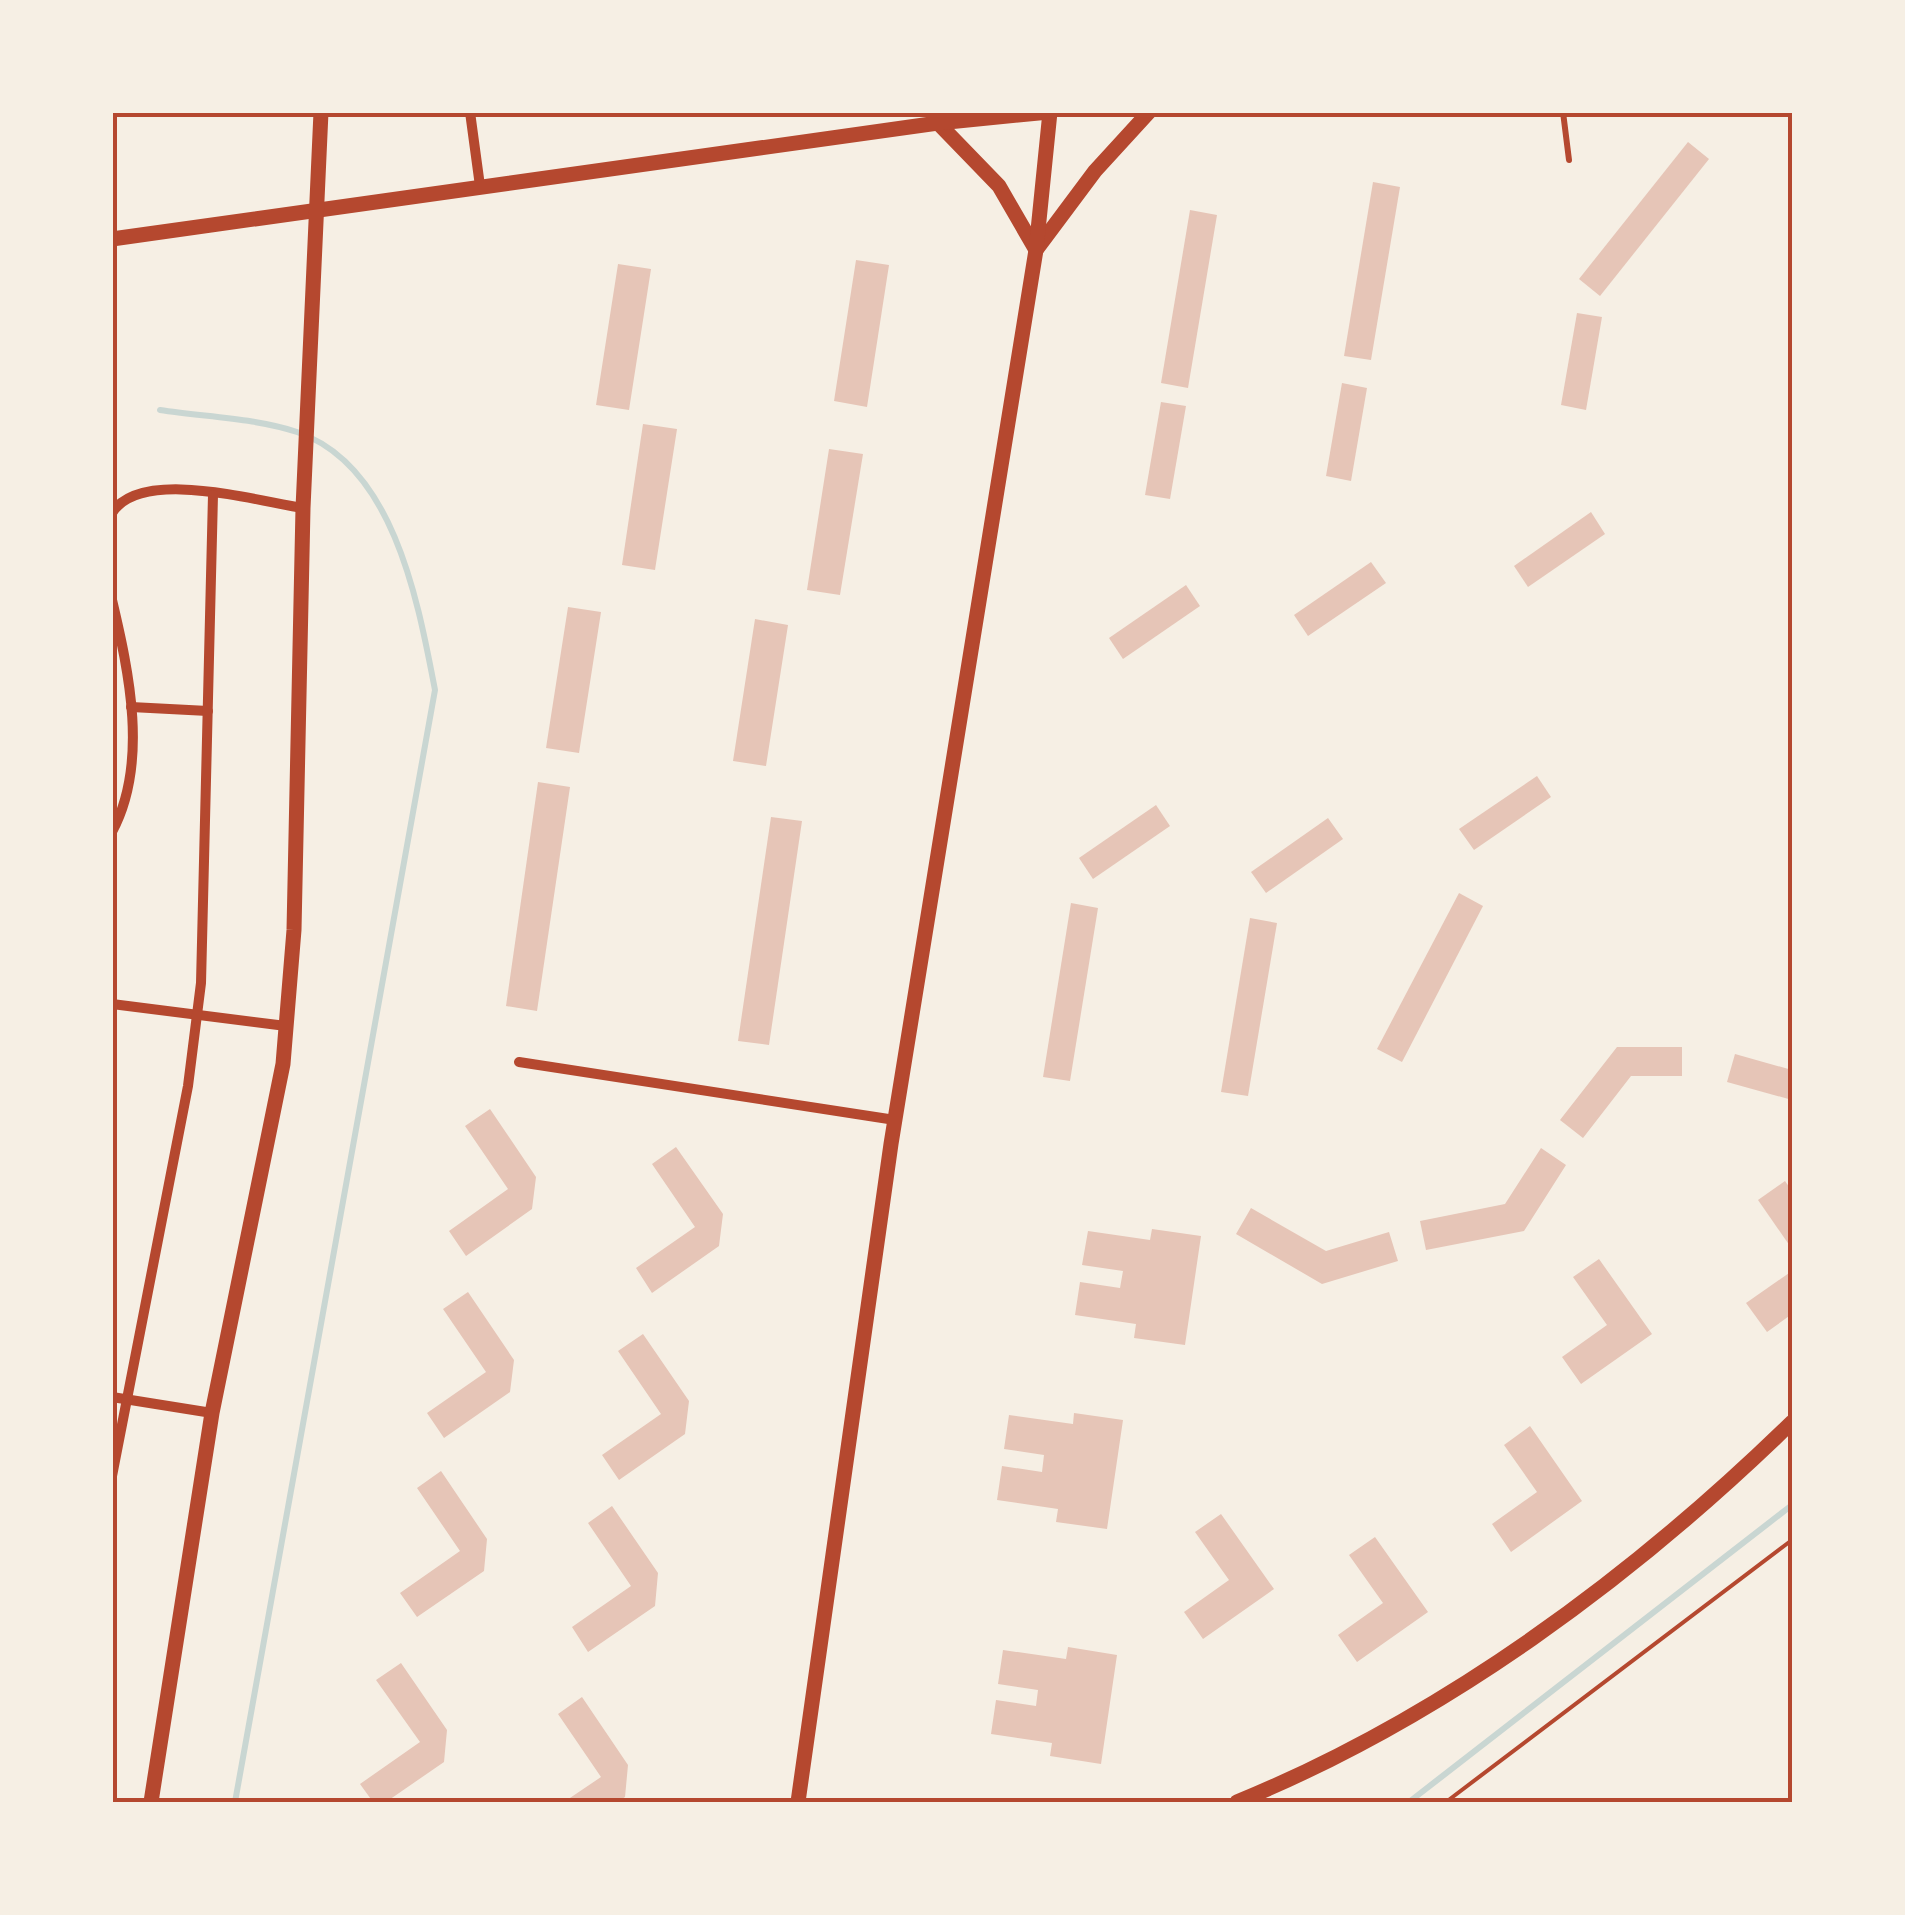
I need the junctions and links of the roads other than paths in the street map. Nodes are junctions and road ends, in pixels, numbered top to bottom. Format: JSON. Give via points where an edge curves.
{"nodes":[{"id":1,"x":321,"y":112,"type":"edge"},
{"id":2,"x":470,"y":112,"type":"edge"},
{"id":3,"x":959,"y":112,"type":"edge"},
{"id":4,"x":1050,"y":112,"type":"edge"},
{"id":5,"x":1149,"y":112,"type":"edge"},
{"id":6,"x":1563,"y":112,"type":"edge"},
{"id":7,"x":938,"y":123,"type":"junction"},
{"id":8,"x":1569,"y":160,"type":"dead end"},
{"id":9,"x":480,"y":186,"type":"junction"},
{"id":10,"x":314,"y":212,"type":"junction"},
{"id":11,"x":112,"y":238,"type":"edge"},
{"id":12,"x":1036,"y":250,"type":"junction"},
{"id":13,"x":213,"y":495,"type":"junction"},
{"id":14,"x":303,"y":508,"type":"junction"},
{"id":15,"x":112,"y":514,"type":"edge"},
{"id":16,"x":112,"y":600,"type":"edge"},
{"id":17,"x":131,"y":707,"type":"junction"},
{"id":18,"x":208,"y":710,"type":"junction"},
{"id":19,"x":112,"y":832,"type":"edge"},
{"id":20,"x":112,"y":1004,"type":"edge"},
{"id":21,"x":198,"y":1014,"type":"junction"},
{"id":22,"x":286,"y":1026,"type":"junction"},
{"id":23,"x":520,"y":1062,"type":"dead end"},
{"id":24,"x":895,"y":1120,"type":"junction"},
{"id":25,"x":119,"y":1398,"type":"edge"},
{"id":26,"x":212,"y":1413,"type":"junction"},
{"id":27,"x":1792,"y":1422,"type":"edge"},
{"id":28,"x":112,"y":1476,"type":"edge"},
{"id":29,"x":150,"y":1802,"type":"edge"},
{"id":30,"x":798,"y":1802,"type":"edge"},
{"id":31,"x":1237,"y":1802,"type":"edge"}],
"edges":[{"from":1,"to":10,"type":"street"},
{"from":2,"to":9,"type":"street"},
{"from":3,"to":7,"type":"street"},
{"from":4,"to":7,"type":"street"},
{"from":4,"to":12,"type":"street"},
{"from":5,"to":12,"type":"street","via":[[1095,170]]},
{"from":6,"to":8,"type":"lane"},
{"from":7,"to":9,"type":"street"},
{"from":7,"to":12,"type":"street","via":[[998,186]]},
{"from":9,"to":10,"type":"street"},
{"from":10,"to":11,"type":"street"},
{"from":10,"to":14,"type":"street"},
{"from":12,"to":24,"type":"street"},
{"from":13,"to":14,"type":"street"},
{"from":13,"to":15,"type":"street","via":[[149,490],[122,499]]},
{"from":13,"to":18,"type":"street"},
{"from":14,"to":22,"type":"street"},
{"from":16,"to":17,"type":"street"},
{"from":17,"to":18,"type":"street"},
{"from":17,"to":19,"type":"street","via":[[128,783]]},
{"from":18,"to":21,"type":"street"},
{"from":20,"to":21,"type":"street"},
{"from":21,"to":22,"type":"street"},
{"from":21,"to":25,"type":"street"},
{"from":22,"to":26,"type":"street"},
{"from":23,"to":24,"type":"street"},
{"from":24,"to":30,"type":"street"},
{"from":25,"to":26,"type":"street"},
{"from":25,"to":28,"type":"street"},
{"from":26,"to":29,"type":"street"},
{"from":27,"to":31,"type":"street","via":[[1662,1540],[1494,1663],[1362,1741]]}]}
